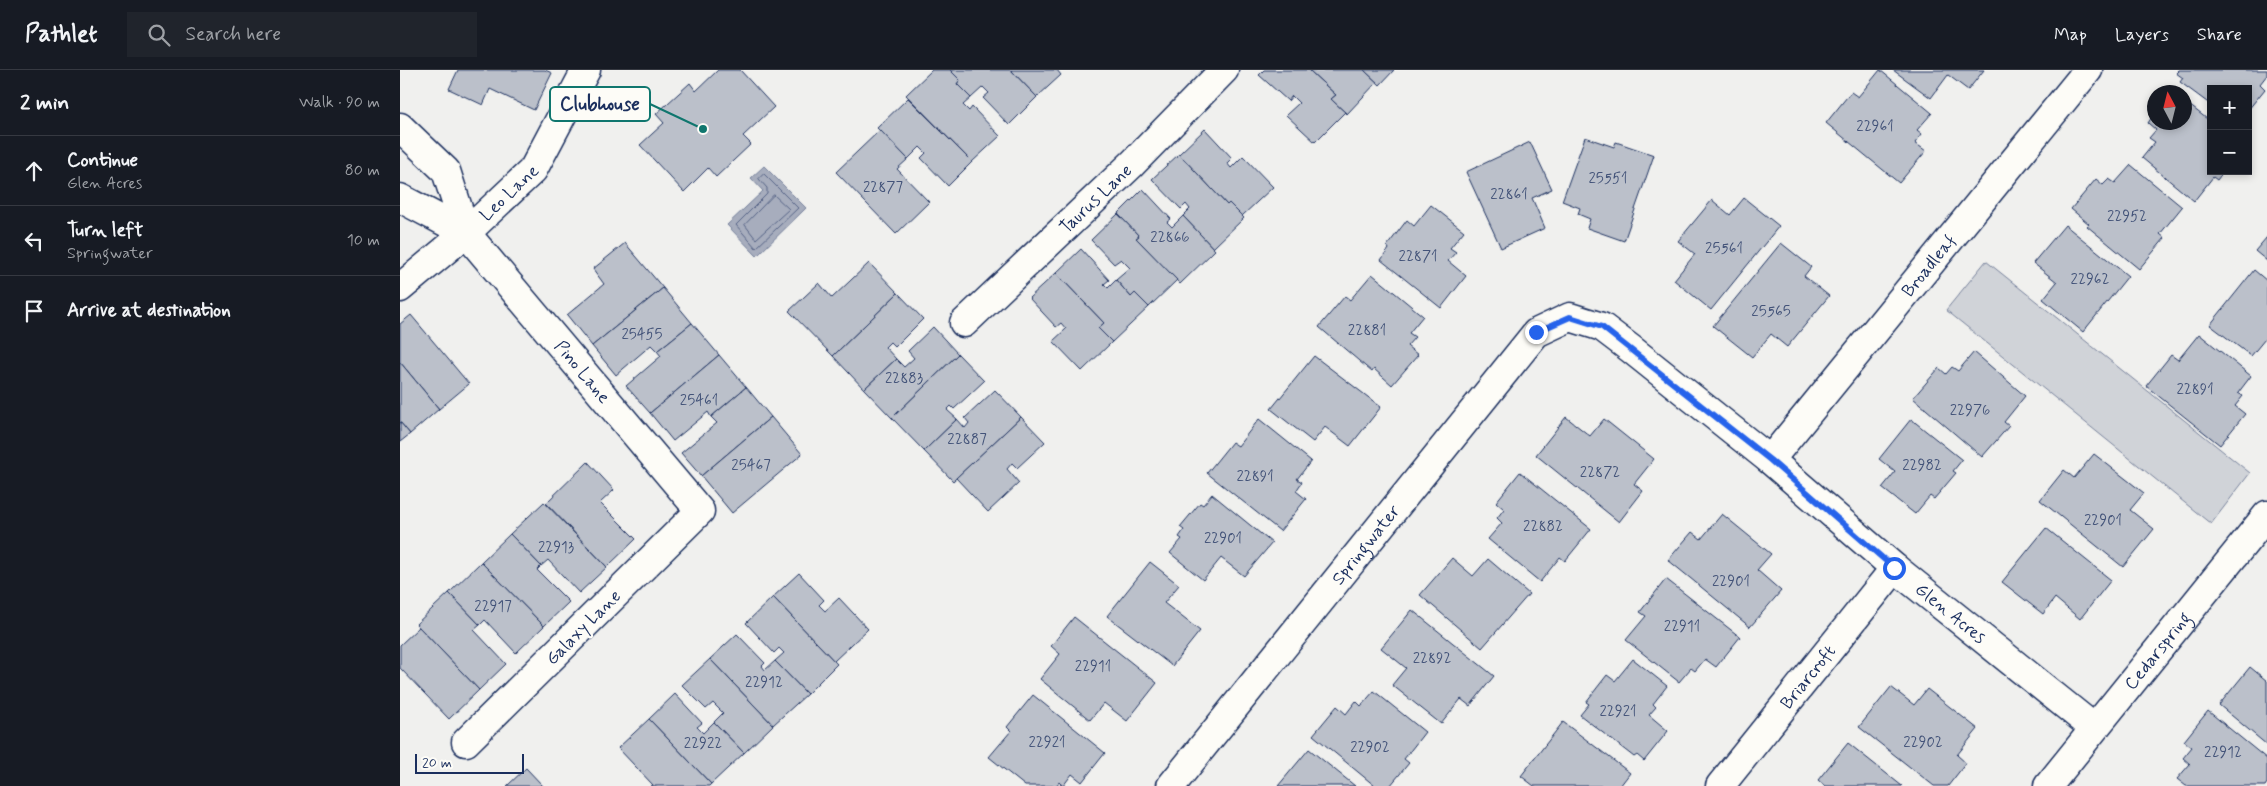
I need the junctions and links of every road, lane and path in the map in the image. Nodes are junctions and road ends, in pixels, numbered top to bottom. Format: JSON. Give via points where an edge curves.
{"nodes":[{"id":1,"x":586,"y":70,"type":"edge"},
{"id":2,"x":1224,"y":70,"type":"edge"},
{"id":3,"x":2088,"y":70,"type":"edge"},
{"id":4,"x":400,"y":127,"type":"edge"},
{"id":5,"x":400,"y":198,"type":"edge"},
{"id":6,"x":466,"y":233,"type":"junction"},
{"id":7,"x":400,"y":288,"type":"edge"},
{"id":8,"x":1570,"y":317,"type":"joint"},
{"id":9,"x":964,"y":323,"type":"dead end"},
{"id":10,"x":1770,"y":460,"type":"junction"},
{"id":11,"x":700,"y":511,"type":"joint"},
{"id":12,"x":2267,"y":516,"type":"edge"},
{"id":13,"x":1894,"y":568,"type":"junction"},
{"id":14,"x":2094,"y":728,"type":"junction"},
{"id":15,"x":466,"y":742,"type":"dead end"},
{"id":16,"x":1171,"y":786,"type":"edge"},
{"id":17,"x":1720,"y":786,"type":"edge"},
{"id":18,"x":2048,"y":786,"type":"edge"}],
"edges":[{"from":1,"to":6,"type":"street","name":"Leo Lane","via":[[534,170]]},
{"from":2,"to":9,"type":"street","name":"Taurus Lane","via":[[1132,164]]},
{"from":3,"to":10,"type":"street","name":"Broadleaf"},
{"from":4,"to":6,"type":"street","name":"Pino Lane","via":[[446,171]]},
{"from":5,"to":6,"type":"street","name":"Pino Lane"},
{"from":6,"to":7,"type":"street","name":"Leo Lane"},
{"from":6,"to":11,"type":"street","name":"Pino Lane"},
{"from":8,"to":10,"type":"street","name":"Glen Acres","via":[[1602,327]]},
{"from":8,"to":16,"type":"street","name":"Springwater","via":[[1536,332]]},
{"from":10,"to":13,"type":"street","name":"Glen Acres"},
{"from":11,"to":15,"type":"street","name":"Galaxy Lane"},
{"from":12,"to":14,"type":"street","name":"Cedarspring"},
{"from":13,"to":14,"type":"street","name":"Glen Acres"},
{"from":13,"to":17,"type":"street","name":"Briarcroft"},
{"from":14,"to":18,"type":"street","name":"Cedarspring"}]}
